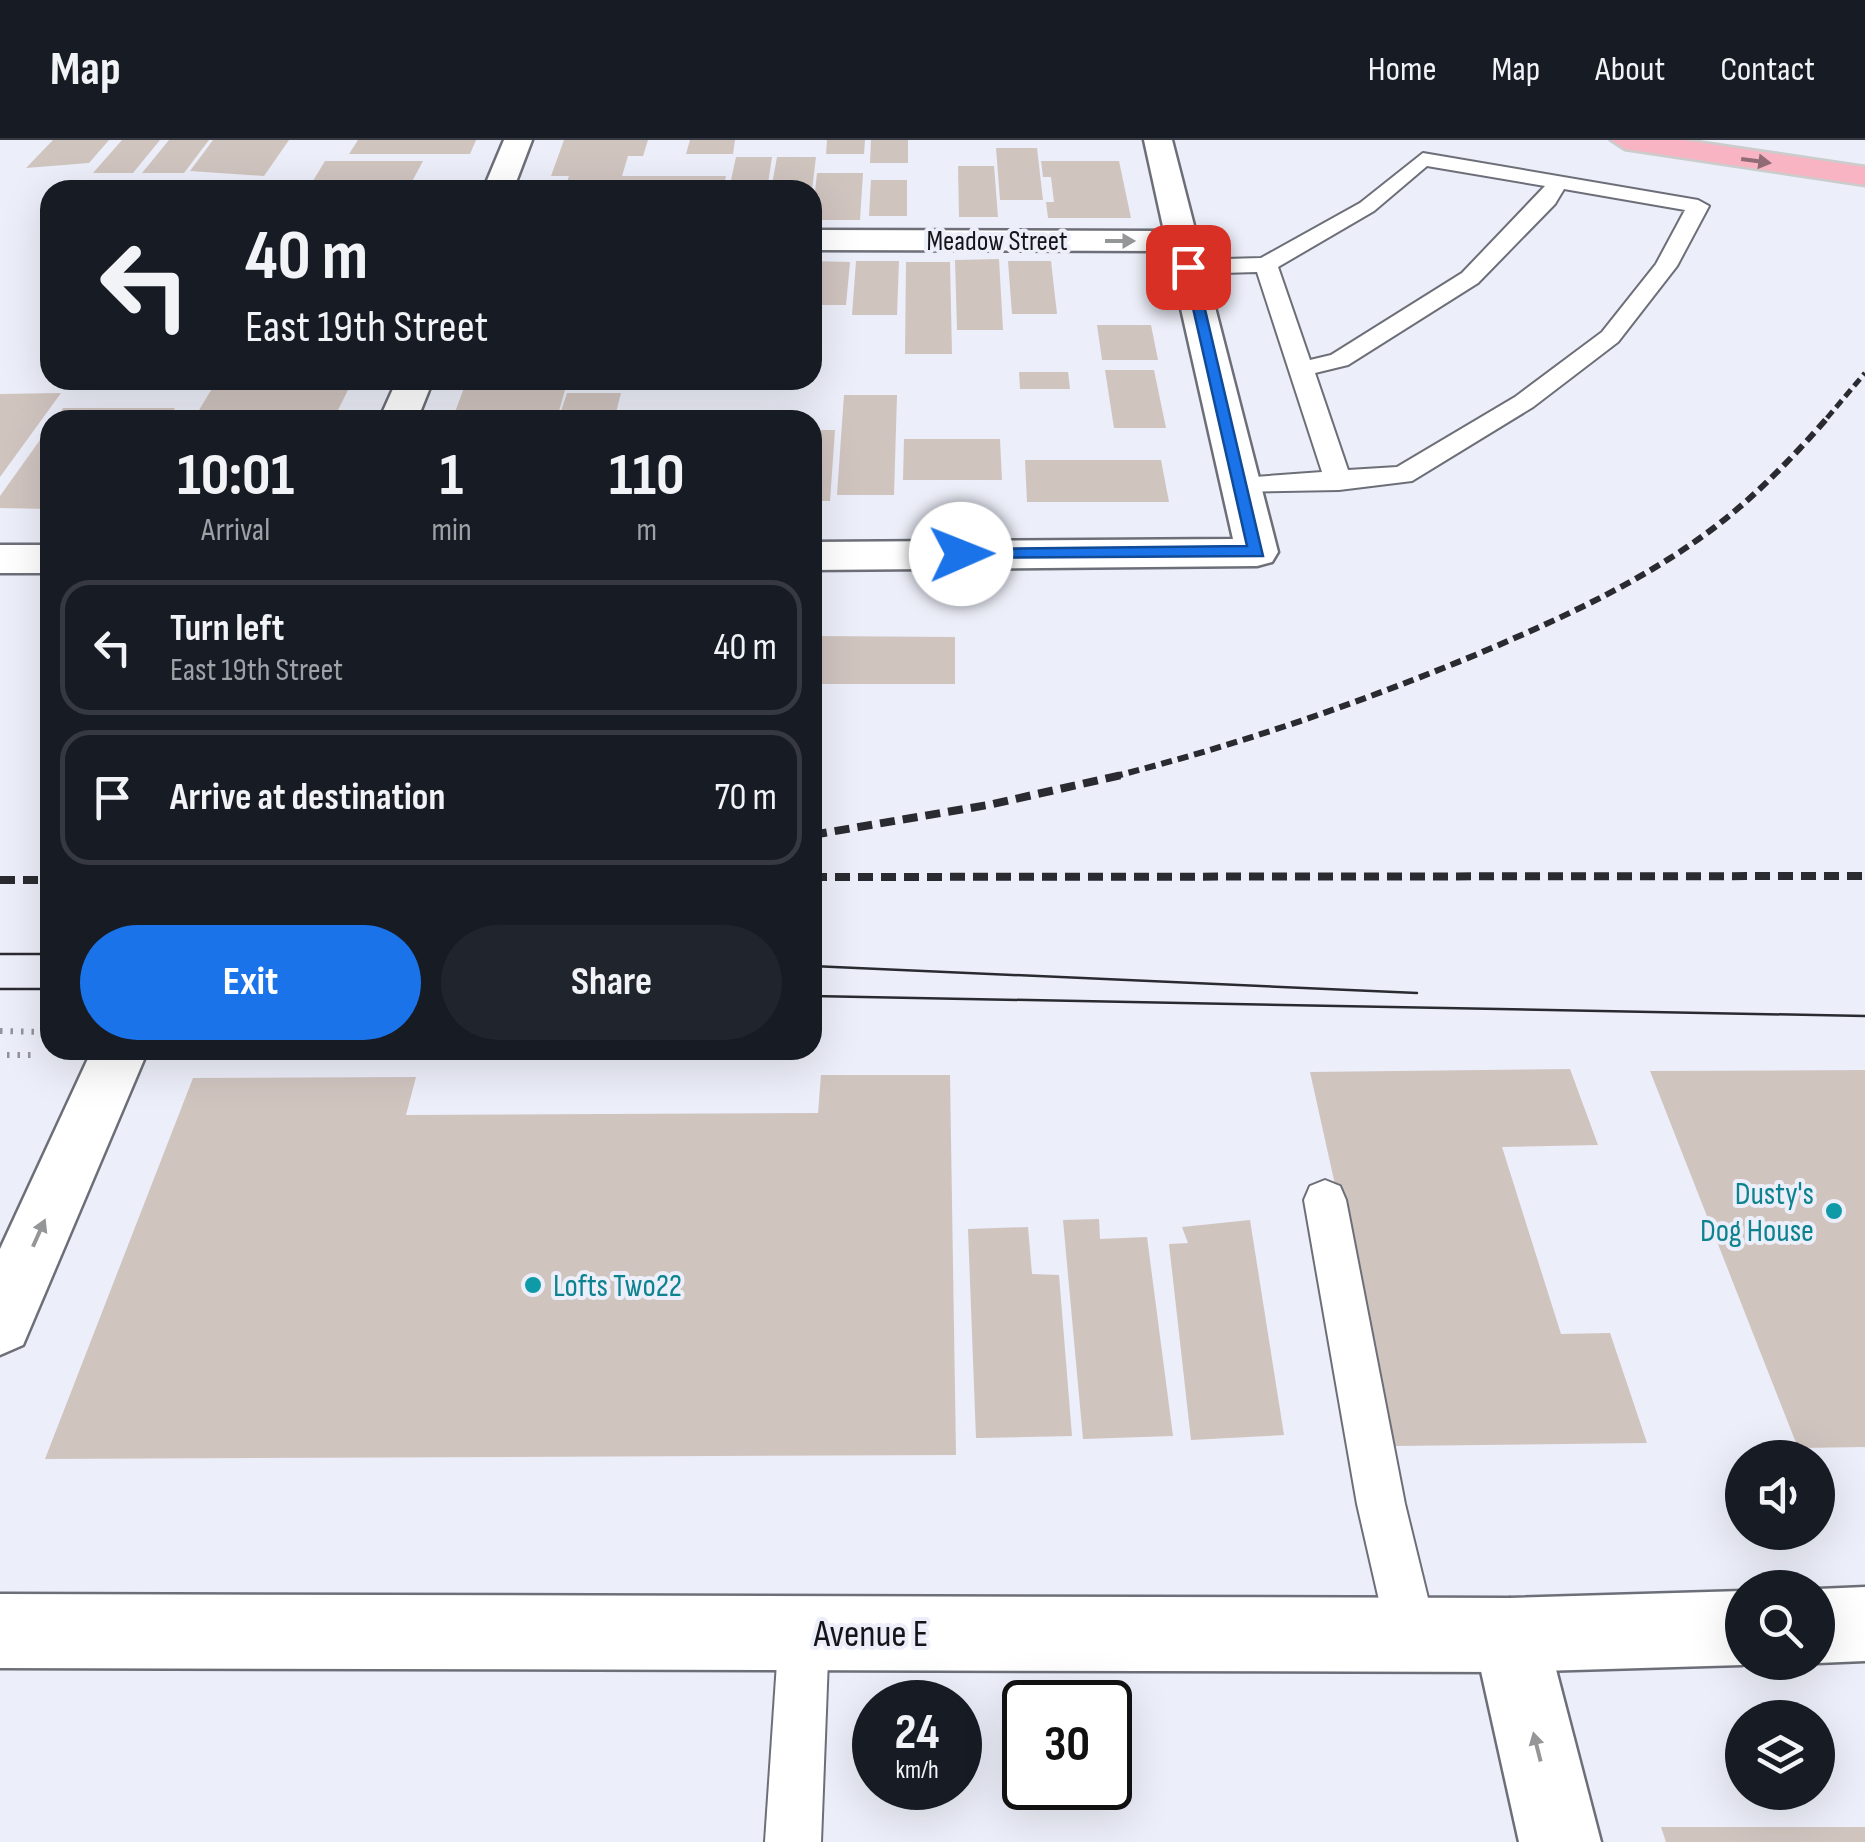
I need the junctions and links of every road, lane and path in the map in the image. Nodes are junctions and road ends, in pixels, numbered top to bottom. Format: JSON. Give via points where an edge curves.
{"nodes":[{"id":1,"x":518,"y":140,"type":"edge"},
{"id":2,"x":1158,"y":140,"type":"edge"},
{"id":3,"x":1625,"y":140,"type":"edge"},
{"id":4,"x":1865,"y":176,"type":"edge"},
{"id":5,"x":502,"y":180,"type":"edge"},
{"id":6,"x":1558,"y":181,"type":"junction"},
{"id":7,"x":822,"y":240,"type":"edge"},
{"id":8,"x":1185,"y":254,"type":"junction"},
{"id":9,"x":1266,"y":265,"type":"junction"},
{"id":10,"x":1301,"y":369,"type":"junction"},
{"id":11,"x":1339,"y":482,"type":"junction"},
{"id":12,"x":1241,"y":486,"type":"junction"},
{"id":13,"x":822,"y":556,"type":"edge"},
{"id":14,"x":0,"y":559,"type":"edge"},
{"id":15,"x":40,"y":559,"type":"edge"},
{"id":16,"x":0,"y":1031,"type":"edge"},
{"id":17,"x":40,"y":1032,"type":"edge"},
{"id":18,"x":6,"y":1055,"type":"dead end"},
{"id":19,"x":34,"y":1055,"type":"dead end"},
{"id":20,"x":116,"y":1060,"type":"edge"},
{"id":21,"x":1325,"y":1200,"type":"dead end"},
{"id":22,"x":0,"y":1322,"type":"edge"},
{"id":23,"x":1865,"y":1624,"type":"edge"},
{"id":24,"x":1835,"y":1625,"type":"edge"},
{"id":25,"x":1725,"y":1629,"type":"edge"},
{"id":26,"x":0,"y":1631,"type":"edge"},
{"id":27,"x":804,"y":1633,"type":"junction"},
{"id":28,"x":1412,"y":1635,"type":"junction"},
{"id":29,"x":1510,"y":1635,"type":"junction"},
{"id":30,"x":792,"y":1842,"type":"edge"},
{"id":31,"x":1560,"y":1842,"type":"edge"}],
"edges":[{"from":1,"to":5,"type":"street"},
{"from":2,"to":8,"type":"street"},
{"from":3,"to":4,"type":"highway","one_way":true},
{"from":6,"to":9,"type":"lane","via":[[1422,159],[1367,206]]},
{"from":6,"to":10,"type":"lane","via":[[1548,200],[1470,278],[1339,360]]},
{"from":6,"to":11,"type":"lane","via":[[1698,206],[1666,266],[1610,337],[1524,402],[1404,476]]},
{"from":7,"to":8,"type":"street","name":"Meadow Street","one_way":true},
{"from":8,"to":9,"type":"lane"},
{"from":8,"to":12,"type":"street"},
{"from":9,"to":10,"type":"lane"},
{"from":10,"to":11,"type":"lane"},
{"from":11,"to":12,"type":"lane"},
{"from":12,"to":13,"type":"street","via":[[1257,552]]},
{"from":14,"to":15,"type":"street"},
{"from":16,"to":17,"type":"path"},
{"from":18,"to":19,"type":"path"},
{"from":22,"to":20,"type":"street","one_way":true},
{"from":21,"to":28,"type":"lane"},
{"from":23,"to":24,"type":"street"},
{"from":25,"to":29,"type":"street","name":"Avenue E"},
{"from":26,"to":27,"type":"street","name":"Avenue E"},
{"from":27,"to":28,"type":"street","name":"Avenue E"},
{"from":27,"to":30,"type":"lane"},
{"from":28,"to":29,"type":"street","name":"Avenue E"},
{"from":31,"to":29,"type":"street","one_way":true}]}
